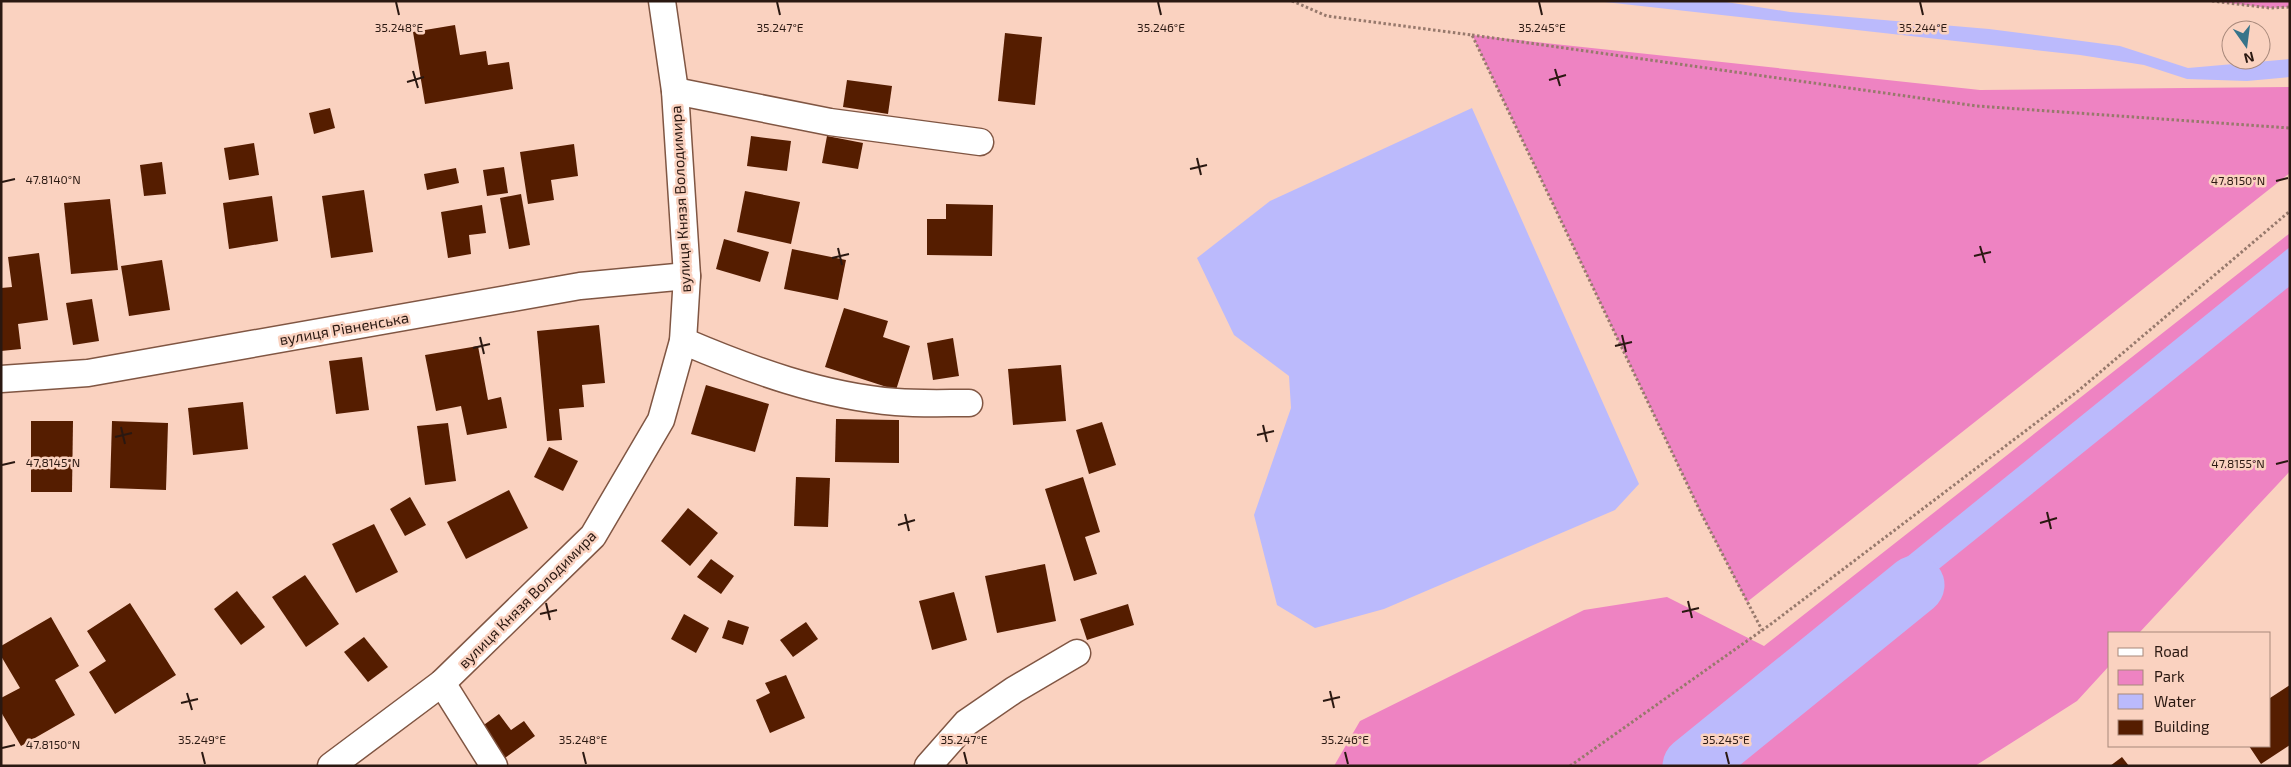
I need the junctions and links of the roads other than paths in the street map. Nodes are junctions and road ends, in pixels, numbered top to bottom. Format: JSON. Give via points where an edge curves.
{"nodes":[{"id":1,"x":662,"y":1,"type":"edge"},
{"id":2,"x":675,"y":91,"type":"junction"},
{"id":3,"x":980,"y":142,"type":"dead end"},
{"id":4,"x":687,"y":276,"type":"junction"},
{"id":5,"x":683,"y":341,"type":"junction"},
{"id":6,"x":1,"y":379,"type":"edge"},
{"id":7,"x":969,"y":403,"type":"dead end"},
{"id":8,"x":1077,"y":653,"type":"dead end"},
{"id":9,"x":442,"y":683,"type":"junction"},
{"id":10,"x":331,"y":766,"type":"edge"},
{"id":11,"x":494,"y":766,"type":"edge"},
{"id":12,"x":928,"y":766,"type":"edge"}],
"edges":[{"from":1,"to":2,"type":"street","name":"вулиця Князя Володимира"},
{"from":2,"to":3,"type":"street","via":[[830,122]]},
{"from":2,"to":4,"type":"street","name":"вулиця Князя Володимира"},
{"from":4,"to":5,"type":"street","name":"вулиця Князя Володимира"},
{"from":4,"to":6,"type":"street","name":"вулиця Рівненська","via":[[580,286],[88,373]]},
{"from":5,"to":7,"type":"street","via":[[735,363],[819,390],[896,402]]},
{"from":5,"to":9,"type":"street","name":"вулиця Князя Володимира","via":[[661,420],[594,536]]},
{"from":8,"to":12,"type":"street","via":[[966,723]]},
{"from":9,"to":10,"type":"street","name":"вулиця Князя Володимира"},
{"from":9,"to":11,"type":"street"}]}
